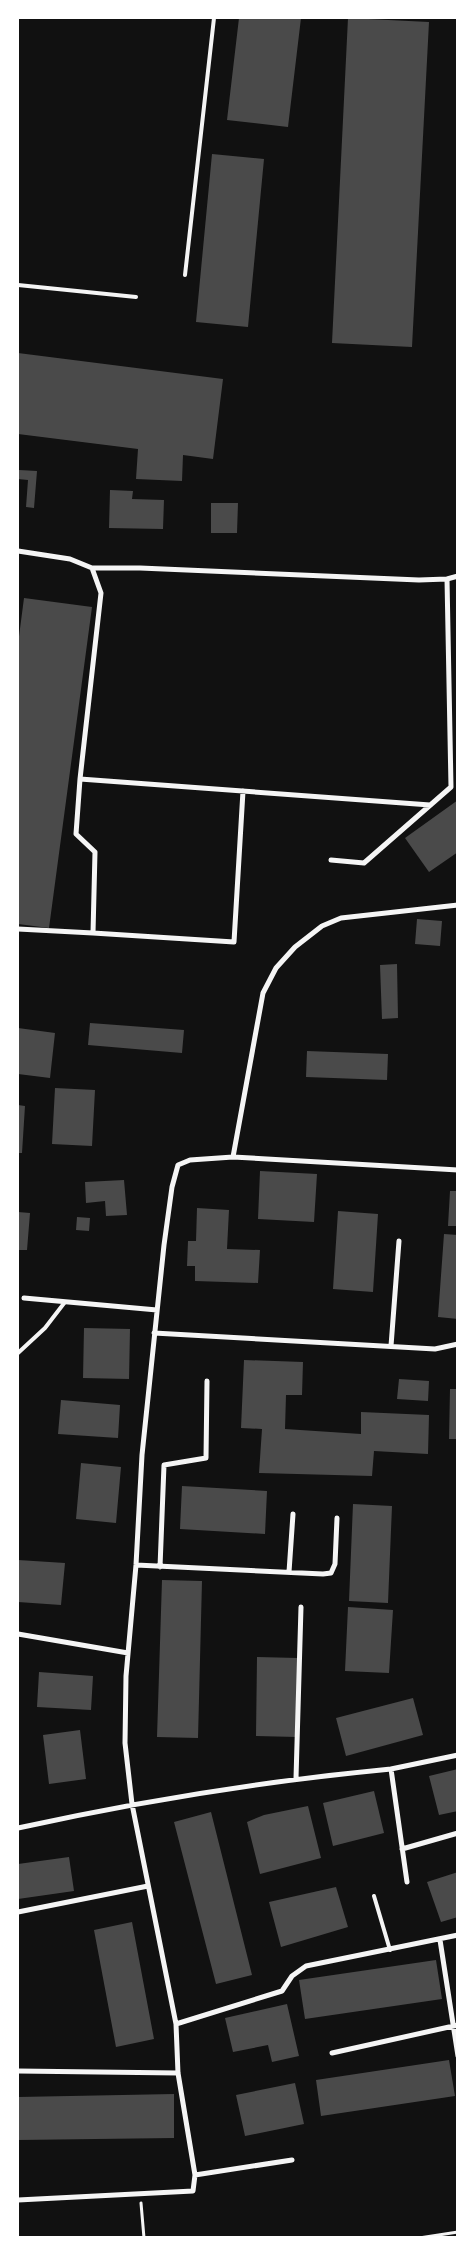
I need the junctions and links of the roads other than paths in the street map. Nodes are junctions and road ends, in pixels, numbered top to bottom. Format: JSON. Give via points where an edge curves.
{"nodes":[{"id":1,"x":214,"y":18,"type":"edge"},
{"id":2,"x":186,"y":275,"type":"dead end"},
{"id":3,"x":18,"y":285,"type":"edge"},
{"id":4,"x":136,"y":297,"type":"dead end"},
{"id":5,"x":18,"y":550,"type":"edge"},
{"id":6,"x":92,"y":568,"type":"junction"},
{"id":7,"x":458,"y":576,"type":"edge"},
{"id":8,"x":447,"y":580,"type":"junction"},
{"id":9,"x":80,"y":779,"type":"junction"},
{"id":10,"x":243,"y":792,"type":"junction"},
{"id":11,"x":430,"y":805,"type":"junction"},
{"id":12,"x":331,"y":860,"type":"dead end"},
{"id":13,"x":458,"y":906,"type":"edge"},
{"id":14,"x":18,"y":929,"type":"edge"},
{"id":15,"x":93,"y":934,"type":"junction"},
{"id":16,"x":233,"y":1157,"type":"junction"},
{"id":17,"x":458,"y":1170,"type":"edge"},
{"id":18,"x":399,"y":1241,"type":"dead end"},
{"id":19,"x":24,"y":1298,"type":"dead end"},
{"id":20,"x":65,"y":1302,"type":"junction"},
{"id":21,"x":158,"y":1310,"type":"junction"},
{"id":22,"x":154,"y":1333,"type":"junction"},
{"id":23,"x":458,"y":1344,"type":"edge"},
{"id":24,"x":391,"y":1346,"type":"junction"},
{"id":25,"x":20,"y":1348,"type":"edge"},
{"id":26,"x":18,"y":1353,"type":"edge"},
{"id":27,"x":207,"y":1381,"type":"dead end"},
{"id":28,"x":293,"y":1514,"type":"dead end"},
{"id":29,"x":337,"y":1518,"type":"dead end"},
{"id":30,"x":136,"y":1565,"type":"junction"},
{"id":31,"x":160,"y":1567,"type":"junction"},
{"id":32,"x":289,"y":1572,"type":"junction"},
{"id":33,"x":301,"y":1607,"type":"dead end"},
{"id":34,"x":18,"y":1634,"type":"edge"},
{"id":35,"x":128,"y":1653,"type":"junction"},
{"id":36,"x":458,"y":1755,"type":"edge"},
{"id":37,"x":391,"y":1769,"type":"junction"},
{"id":38,"x":296,"y":1778,"type":"junction"},
{"id":39,"x":132,"y":1804,"type":"junction"},
{"id":40,"x":18,"y":1828,"type":"edge"},
{"id":41,"x":458,"y":1833,"type":"edge"},
{"id":42,"x":402,"y":1849,"type":"junction"},
{"id":43,"x":407,"y":1882,"type":"dead end"},
{"id":44,"x":148,"y":1886,"type":"junction"},
{"id":45,"x":374,"y":1896,"type":"dead end"},
{"id":46,"x":18,"y":1912,"type":"edge"},
{"id":47,"x":458,"y":1935,"type":"edge"},
{"id":48,"x":440,"y":1940,"type":"junction"},
{"id":49,"x":390,"y":1950,"type":"junction"},
{"id":50,"x":176,"y":2024,"type":"junction"},
{"id":51,"x":455,"y":2026,"type":"edge"},
{"id":52,"x":332,"y":2053,"type":"dead end"},
{"id":53,"x":458,"y":2056,"type":"edge"},
{"id":54,"x":18,"y":2071,"type":"edge"},
{"id":55,"x":178,"y":2073,"type":"junction"},
{"id":56,"x":292,"y":2160,"type":"dead end"},
{"id":57,"x":195,"y":2175,"type":"junction"},
{"id":58,"x":18,"y":2200,"type":"edge"}],
"edges":[{"from":1,"to":2,"type":"lane"},
{"from":3,"to":4,"type":"lane"},
{"from":5,"to":6,"type":"street","via":[[70,560]]},
{"from":6,"to":8,"type":"street"},
{"from":6,"to":9,"type":"street","via":[[101,593]]},
{"from":7,"to":8,"type":"street"},
{"from":8,"to":11,"type":"street","via":[[451,787]]},
{"from":9,"to":10,"type":"street"},
{"from":9,"to":15,"type":"street","via":[[76,834],[95,852]]},
{"from":10,"to":11,"type":"street"},
{"from":10,"to":15,"type":"street","via":[[234,942]]},
{"from":11,"to":12,"type":"street","via":[[364,863]]},
{"from":13,"to":16,"type":"street","via":[[341,918],[322,926],[276,968],[263,993]]},
{"from":14,"to":15,"type":"street"},
{"from":16,"to":17,"type":"street"},
{"from":16,"to":21,"type":"street","via":[[190,1160],[178,1165],[172,1187]]},
{"from":18,"to":24,"type":"street"},
{"from":19,"to":20,"type":"street"},
{"from":20,"to":21,"type":"street"},
{"from":20,"to":25,"type":"lane","via":[[45,1328]]},
{"from":21,"to":22,"type":"street"},
{"from":22,"to":24,"type":"street"},
{"from":22,"to":30,"type":"street","via":[[142,1455]]},
{"from":23,"to":24,"type":"street","via":[[435,1349]]},
{"from":25,"to":26,"type":"lane"},
{"from":27,"to":31,"type":"street","via":[[206,1458],[164,1465]]},
{"from":28,"to":32,"type":"street"},
{"from":29,"to":32,"type":"street","via":[[331,1572]]},
{"from":30,"to":31,"type":"street"},
{"from":30,"to":35,"type":"street"},
{"from":31,"to":32,"type":"street"},
{"from":33,"to":38,"type":"street"},
{"from":34,"to":35,"type":"street"},
{"from":35,"to":39,"type":"street","via":[[125,1743]]},
{"from":36,"to":37,"type":"street"},
{"from":37,"to":38,"type":"street"},
{"from":37,"to":42,"type":"street"},
{"from":38,"to":39,"type":"street"},
{"from":39,"to":40,"type":"street"},
{"from":39,"to":44,"type":"street"},
{"from":41,"to":42,"type":"street"},
{"from":42,"to":43,"type":"street"},
{"from":44,"to":46,"type":"street"},
{"from":44,"to":50,"type":"street"},
{"from":45,"to":49,"type":"lane"},
{"from":47,"to":48,"type":"street"},
{"from":48,"to":49,"type":"street"},
{"from":48,"to":51,"type":"street"},
{"from":49,"to":50,"type":"street","via":[[306,1966],[292,1976],[282,1991]]},
{"from":50,"to":55,"type":"street"},
{"from":51,"to":52,"type":"street"},
{"from":51,"to":53,"type":"street"},
{"from":54,"to":55,"type":"street"},
{"from":55,"to":57,"type":"street"},
{"from":56,"to":57,"type":"street"},
{"from":57,"to":58,"type":"street","via":[[193,2191]]}]}
